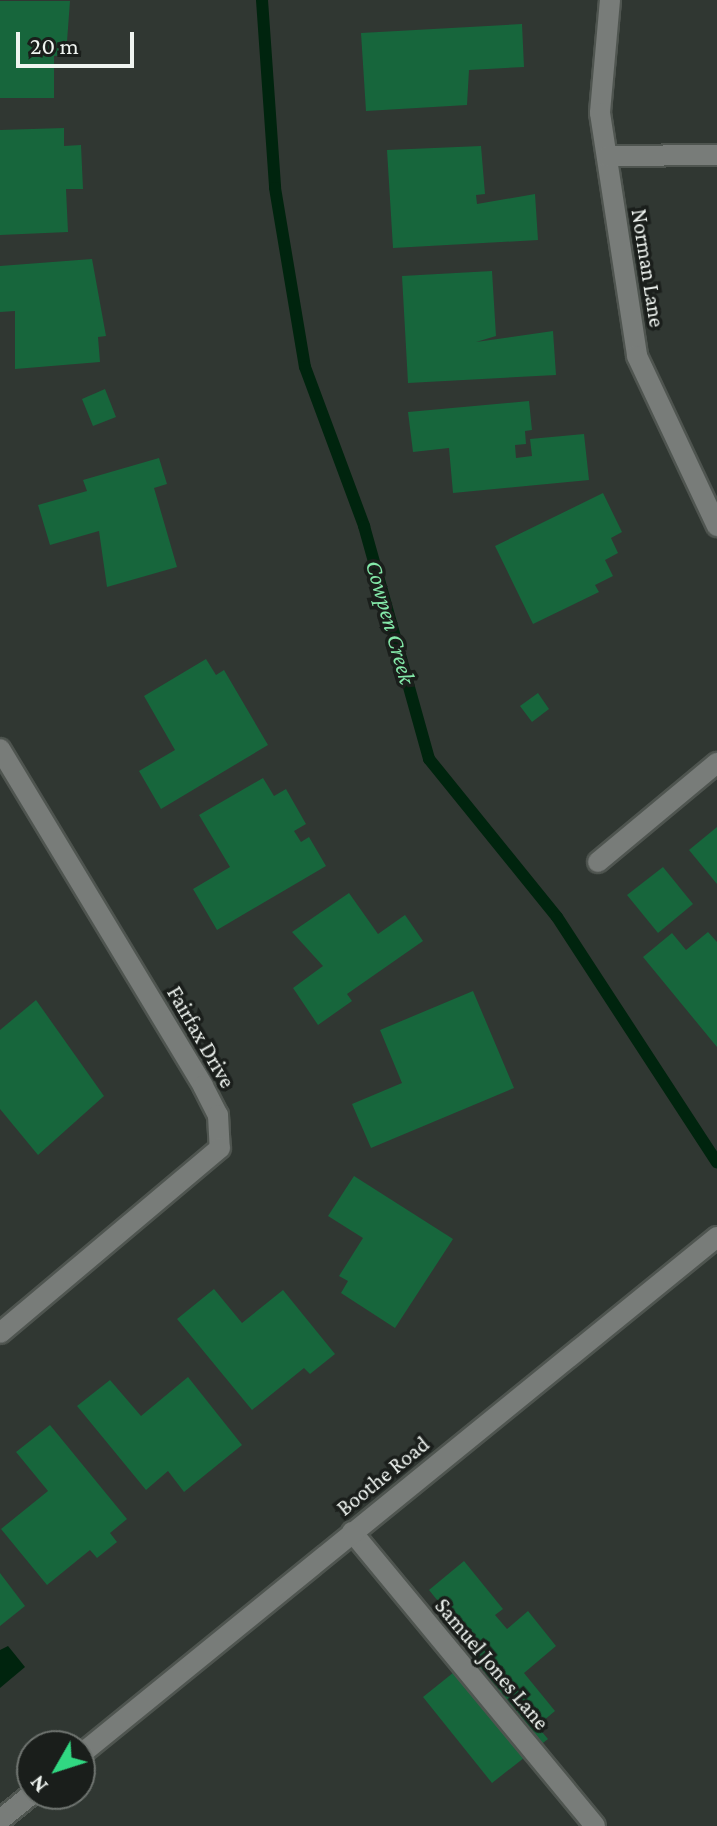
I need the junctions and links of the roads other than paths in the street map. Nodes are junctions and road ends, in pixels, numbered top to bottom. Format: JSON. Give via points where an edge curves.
{"nodes":[{"id":1,"x":610,"y":0,"type":"edge"},
{"id":2,"x":717,"y":155,"type":"edge"},
{"id":3,"x":607,"y":156,"type":"junction"},
{"id":4,"x":717,"y":526,"type":"edge"},
{"id":5,"x":0,"y":749,"type":"edge"},
{"id":6,"x":717,"y":763,"type":"edge"},
{"id":7,"x":598,"y":862,"type":"dead end"},
{"id":8,"x":717,"y":1237,"type":"edge"},
{"id":9,"x":0,"y":1333,"type":"edge"},
{"id":10,"x":352,"y":1532,"type":"junction"},
{"id":11,"x":96,"y":1742,"type":"edge"},
{"id":12,"x":16,"y":1807,"type":"edge"},
{"id":13,"x":0,"y":1820,"type":"edge"},
{"id":14,"x":595,"y":1826,"type":"edge"}],
"edges":[{"from":1,"to":3,"type":"street","name":"Norman Lane","via":[[600,113]]},
{"from":2,"to":3,"type":"street"},
{"from":3,"to":4,"type":"street","name":"Norman Lane","via":[[637,356]]},
{"from":5,"to":9,"type":"street","name":"Fairfax Drive","via":[[203,1086],[218,1115],[220,1148]]},
{"from":6,"to":7,"type":"street"},
{"from":8,"to":10,"type":"street","name":"Boothe Road"},
{"from":10,"to":11,"type":"street","name":"Boothe Road"},
{"from":10,"to":14,"type":"street","name":"Samuel Jones Lane"},
{"from":12,"to":13,"type":"street"}]}
